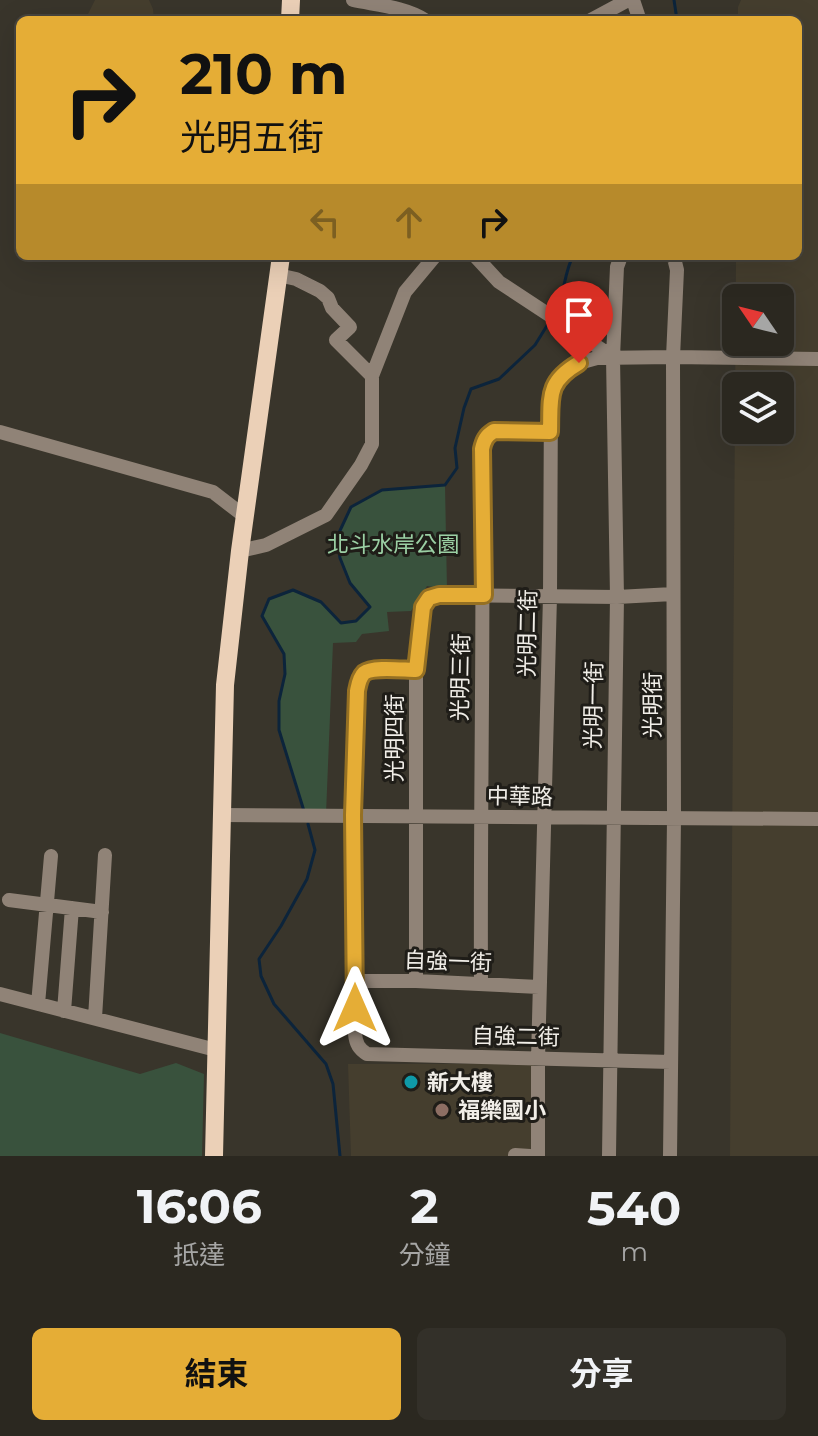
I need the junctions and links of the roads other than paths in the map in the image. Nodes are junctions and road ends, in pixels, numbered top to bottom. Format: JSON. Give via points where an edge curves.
{"nodes":[{"id":1,"x":353,"y":0,"type":"edge"},
{"id":2,"x":630,"y":0,"type":"edge"},
{"id":3,"x":419,"y":16,"type":"edge"},
{"id":4,"x":599,"y":16,"type":"edge"},
{"id":5,"x":432,"y":260,"type":"edge"},
{"id":6,"x":479,"y":260,"type":"edge"},
{"id":7,"x":620,"y":260,"type":"edge"},
{"id":8,"x":674,"y":260,"type":"edge"},
{"id":9,"x":280,"y":265,"type":"edge"},
{"id":10,"x":613,"y":357,"type":"junction"},
{"id":11,"x":673,"y":357,"type":"junction"},
{"id":12,"x":818,"y":359,"type":"edge"},
{"id":13,"x":372,"y":376,"type":"junction"},
{"id":14,"x":0,"y":432,"type":"edge"},
{"id":15,"x":550,"y":432,"type":"junction"},
{"id":16,"x":246,"y":514,"type":"junction"},
{"id":17,"x":240,"y":551,"type":"junction"},
{"id":18,"x":673,"y":594,"type":"junction"},
{"id":19,"x":484,"y":595,"type":"junction"},
{"id":20,"x":550,"y":596,"type":"junction"},
{"id":21,"x":617,"y":597,"type":"junction"},
{"id":22,"x":416,"y":670,"type":"junction"},
{"id":23,"x":221,"y":815,"type":"junction"},
{"id":24,"x":353,"y":815,"type":"junction"},
{"id":25,"x":416,"y":816,"type":"junction"},
{"id":26,"x":481,"y":817,"type":"junction"},
{"id":27,"x":544,"y":818,"type":"junction"},
{"id":28,"x":674,"y":818,"type":"junction"},
{"id":29,"x":613,"y":819,"type":"junction"},
{"id":30,"x":818,"y":819,"type":"edge"},
{"id":31,"x":105,"y":855,"type":"dead end"},
{"id":32,"x":51,"y":856,"type":"dead end"},
{"id":33,"x":9,"y":900,"type":"dead end"},
{"id":34,"x":46,"y":905,"type":"junction"},
{"id":35,"x":72,"y":908,"type":"junction"},
{"id":36,"x":102,"y":912,"type":"junction"},
{"id":37,"x":355,"y":981,"type":"junction"},
{"id":38,"x":416,"y":981,"type":"junction"},
{"id":39,"x":481,"y":984,"type":"junction"},
{"id":40,"x":539,"y":987,"type":"junction"},
{"id":41,"x":0,"y":994,"type":"edge"},
{"id":42,"x":38,"y":1004,"type":"junction"},
{"id":43,"x":64,"y":1011,"type":"junction"},
{"id":44,"x":95,"y":1018,"type":"junction"},
{"id":45,"x":216,"y":1050,"type":"junction"},
{"id":46,"x":538,"y":1059,"type":"junction"},
{"id":47,"x":611,"y":1060,"type":"junction"},
{"id":48,"x":671,"y":1062,"type":"junction"},
{"id":49,"x":214,"y":1156,"type":"edge"},
{"id":50,"x":538,"y":1156,"type":"edge"},
{"id":51,"x":609,"y":1156,"type":"edge"},
{"id":52,"x":670,"y":1156,"type":"edge"}],
"edges":[{"from":1,"to":3,"type":"street"},
{"from":2,"to":4,"type":"street"},
{"from":5,"to":13,"type":"street","via":[[405,292]]},
{"from":6,"to":10,"type":"street","via":[[499,282]]},
{"from":7,"to":10,"type":"street","name":"光明一街"},
{"from":8,"to":11,"type":"street","name":"光明街"},
{"from":9,"to":13,"type":"street","via":[[328,298],[350,327],[336,340]]},
{"from":9,"to":16,"type":"main road"},
{"from":10,"to":11,"type":"street","name":"光明二街"},
{"from":10,"to":15,"type":"street","name":"光明二街","via":[[579,363],[564,372],[551,392]]},
{"from":10,"to":21,"type":"street","name":"光明一街"},
{"from":11,"to":12,"type":"street","name":"光明二街"},
{"from":11,"to":18,"type":"street","name":"光明街"},
{"from":13,"to":17,"type":"street","via":[[372,444],[326,515],[266,545]]},
{"from":14,"to":16,"type":"street","via":[[213,492]]},
{"from":15,"to":19,"type":"street","name":"光明三街","via":[[494,431],[483,442]]},
{"from":15,"to":20,"type":"street","name":"光明二街"},
{"from":16,"to":17,"type":"main road"},
{"from":17,"to":23,"type":"main road","via":[[225,685]]},
{"from":18,"to":21,"type":"street","name":"光明四街"},
{"from":18,"to":28,"type":"street","name":"光明街"},
{"from":19,"to":20,"type":"street","name":"光明四街"},
{"from":19,"to":22,"type":"street","name":"光明四街","via":[[429,598],[423,607]]},
{"from":19,"to":26,"type":"street","name":"光明三街"},
{"from":20,"to":21,"type":"street","name":"光明四街"},
{"from":20,"to":27,"type":"street","name":"光明二街"},
{"from":21,"to":29,"type":"street","name":"光明一街"},
{"from":22,"to":24,"type":"street","via":[[373,669],[359,682]]},
{"from":22,"to":25,"type":"street","name":"光明四街"},
{"from":23,"to":24,"type":"street","name":"中華路"},
{"from":23,"to":45,"type":"main road"},
{"from":24,"to":25,"type":"street","name":"中華路"},
{"from":24,"to":37,"type":"street"},
{"from":25,"to":26,"type":"street","name":"中華路"},
{"from":25,"to":38,"type":"street","name":"光明四街"},
{"from":26,"to":27,"type":"street","name":"中華路"},
{"from":26,"to":39,"type":"street","name":"光明三街"},
{"from":27,"to":29,"type":"street","name":"中華路"},
{"from":27,"to":40,"type":"street","name":"光明二街"},
{"from":28,"to":29,"type":"street","name":"中華路"},
{"from":28,"to":30,"type":"street","name":"中華路"},
{"from":28,"to":48,"type":"street","name":"光明街"},
{"from":29,"to":47,"type":"street","name":"光明一街"},
{"from":31,"to":36,"type":"street"},
{"from":32,"to":34,"type":"street"},
{"from":33,"to":34,"type":"street"},
{"from":34,"to":35,"type":"street"},
{"from":34,"to":42,"type":"street"},
{"from":35,"to":36,"type":"street"},
{"from":35,"to":43,"type":"street"},
{"from":36,"to":44,"type":"street"},
{"from":37,"to":38,"type":"street","name":"自強一街"},
{"from":37,"to":46,"type":"street","name":"自強二街","via":[[356,1042],[367,1054]]},
{"from":38,"to":39,"type":"street","name":"自強一街"},
{"from":39,"to":40,"type":"street","name":"自強一街"},
{"from":40,"to":46,"type":"street","name":"光明二街"},
{"from":41,"to":42,"type":"street"},
{"from":42,"to":43,"type":"street"},
{"from":43,"to":44,"type":"street"},
{"from":44,"to":45,"type":"street"},
{"from":45,"to":49,"type":"main road"},
{"from":46,"to":47,"type":"street","name":"自強二街"},
{"from":46,"to":50,"type":"street","name":"光明二街"},
{"from":47,"to":48,"type":"street","name":"自強二街"},
{"from":47,"to":51,"type":"street","name":"光明一街"},
{"from":48,"to":52,"type":"street","name":"光明街"}]}
